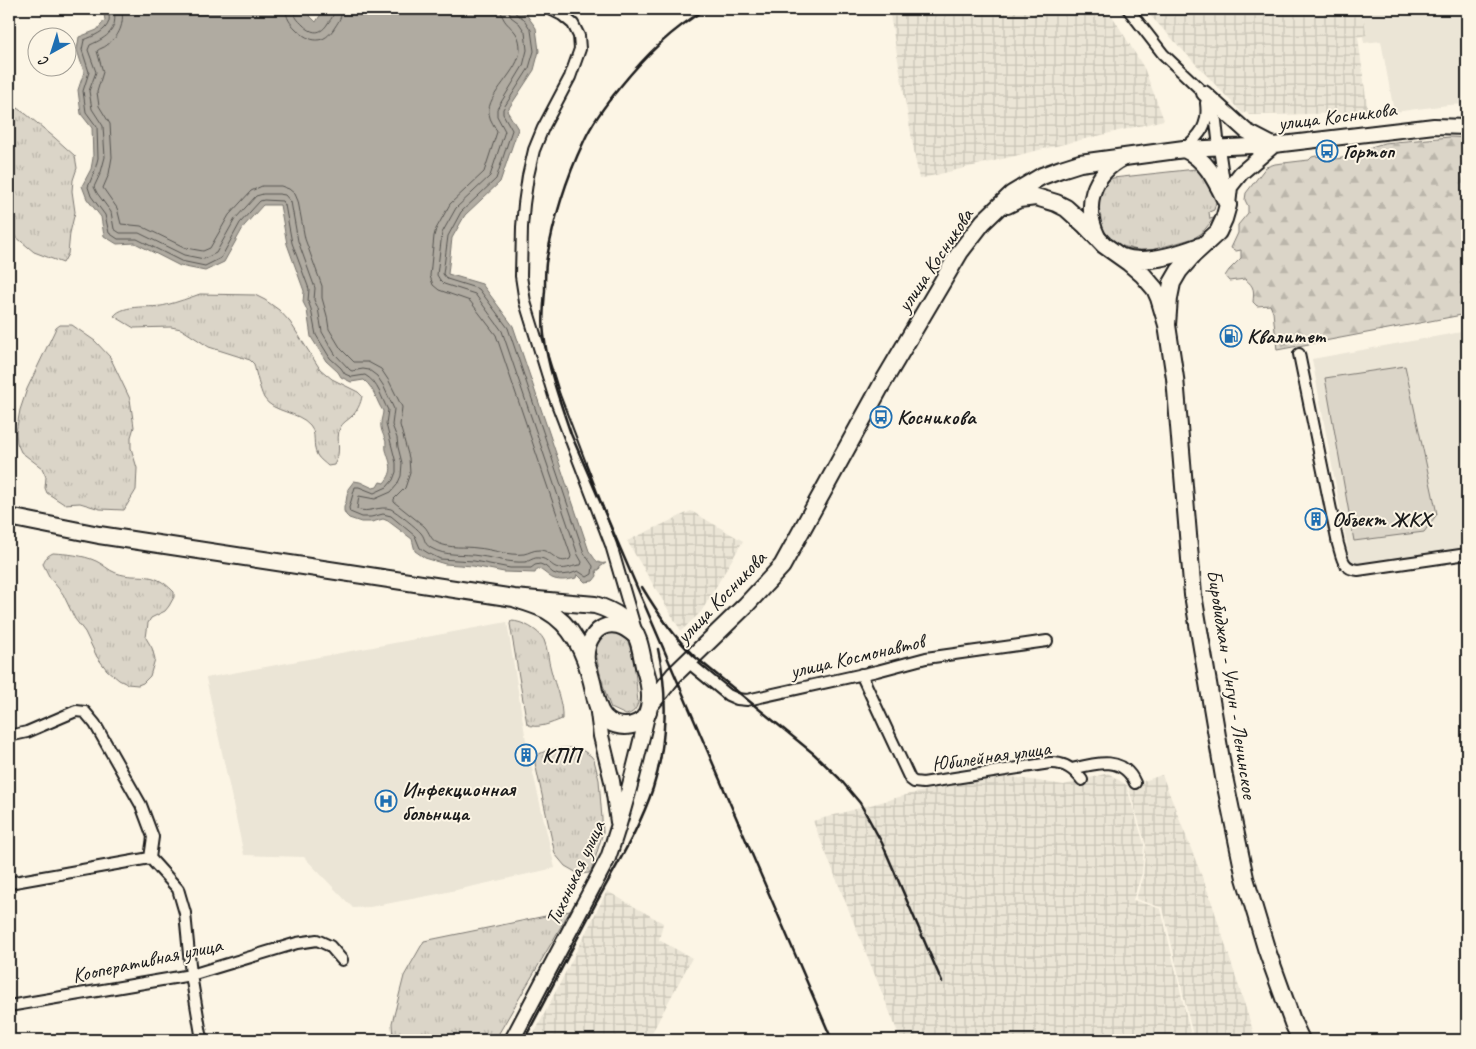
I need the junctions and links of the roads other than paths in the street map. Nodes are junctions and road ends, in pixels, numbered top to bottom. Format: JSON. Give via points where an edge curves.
{"nodes":[{"id":1,"x":550,"y":9,"type":"edge"},
{"id":2,"x":1128,"y":9,"type":"edge"},
{"id":3,"x":1204,"y":92,"type":"junction"},
{"id":4,"x":1467,"y":126,"type":"edge"},
{"id":5,"x":1274,"y":145,"type":"junction"},
{"id":6,"x":1184,"y":148,"type":"junction"},
{"id":7,"x":1218,"y":148,"type":"junction"},
{"id":8,"x":1129,"y":156,"type":"junction"},
{"id":9,"x":1228,"y":205,"type":"junction"},
{"id":10,"x":983,"y":222,"type":"junction"},
{"id":11,"x":1099,"y":240,"type":"junction"},
{"id":12,"x":1203,"y":245,"type":"junction"},
{"id":13,"x":1118,"y":255,"type":"junction"},
{"id":14,"x":1167,"y":325,"type":"junction"},
{"id":15,"x":1299,"y":354,"type":"dead end"},
{"id":16,"x":9,"y":517,"type":"edge"},
{"id":17,"x":1467,"y":554,"type":"edge"},
{"id":18,"x":514,"y":598,"type":"junction"},
{"id":19,"x":638,"y":638,"type":"junction"},
{"id":20,"x":1047,"y":641,"type":"dead end"},
{"id":21,"x":688,"y":662,"type":"junction"},
{"id":22,"x":588,"y":663,"type":"junction"},
{"id":23,"x":861,"y":674,"type":"junction"},
{"id":24,"x":597,"y":705,"type":"junction"},
{"id":25,"x":649,"y":709,"type":"junction"},
{"id":26,"x":9,"y":736,"type":"edge"},
{"id":27,"x":1072,"y":769,"type":"junction"},
{"id":28,"x":1082,"y":780,"type":"dead end"},
{"id":29,"x":1136,"y":783,"type":"dead end"},
{"id":30,"x":619,"y":828,"type":"junction"},
{"id":31,"x":150,"y":858,"type":"junction"},
{"id":32,"x":9,"y":883,"type":"edge"},
{"id":33,"x":342,"y":960,"type":"dead end"},
{"id":34,"x":191,"y":975,"type":"junction"},
{"id":35,"x":9,"y":1006,"type":"edge"},
{"id":36,"x":202,"y":1040,"type":"edge"},
{"id":37,"x":512,"y":1040,"type":"edge"},
{"id":38,"x":1301,"y":1040,"type":"edge"}],
"edges":[{"from":1,"to":19,"type":"street","via":[[573,24],[579,36],[580,49],[532,159],[524,204],[521,276],[525,302],[554,396],[611,545]]},
{"from":2,"to":3,"type":"street","via":[[1163,54]]},
{"from":3,"to":5,"type":"street","via":[[1246,131]]},
{"from":3,"to":6,"type":"street","via":[[1205,122],[1198,136]]},
{"from":3,"to":7,"type":"street","via":[[1216,121]]},
{"from":4,"to":5,"type":"street","name":"улица Косникова","via":[[1434,126]]},
{"from":5,"to":7,"type":"street","name":"улица Косникова"},
{"from":5,"to":9,"type":"street","via":[[1241,173],[1230,187]]},
{"from":6,"to":7,"type":"street","name":"улица Косникова"},
{"from":6,"to":8,"type":"main road","name":"улица Косникова"},
{"from":6,"to":9,"type":"main road","via":[[1205,164]]},
{"from":7,"to":9,"type":"street"},
{"from":8,"to":10,"type":"main road","name":"улица Косникова","via":[[1080,163],[1042,176],[1012,194]]},
{"from":8,"to":11,"type":"street","via":[[1109,168],[1094,191],[1091,218]]},
{"from":9,"to":12,"type":"main road","via":[[1218,232]]},
{"from":10,"to":11,"type":"main road","via":[[1007,204],[1036,198],[1066,208]]},
{"from":10,"to":21,"type":"main road","name":"улица Косникова","via":[[960,252],[882,384],[782,566]]},
{"from":11,"to":13,"type":"main road"},
{"from":12,"to":13,"type":"main road","via":[[1177,254],[1144,259]]},
{"from":12,"to":14,"type":"main road","via":[[1184,264],[1172,283]]},
{"from":13,"to":14,"type":"main road","via":[[1155,289]]},
{"from":14,"to":38,"type":"main road","name":"Биробиджан - Унгун - Ленинское","via":[[1175,378],[1194,595],[1224,778],[1245,878],[1266,948]]},
{"from":15,"to":17,"type":"street","via":[[1344,562],[1350,569],[1358,570]]},
{"from":16,"to":18,"type":"main road","via":[[99,535]]},
{"from":18,"to":19,"type":"main road","via":[[605,608],[628,624]]},
{"from":18,"to":22,"type":"main road","via":[[545,610],[562,621]]},
{"from":19,"to":22,"type":"street","via":[[619,626],[602,628],[588,645]]},
{"from":19,"to":25,"type":"main road","via":[[650,688]]},
{"from":20,"to":23,"type":"street","name":"улица Космонавтов","via":[[926,658]]},
{"from":21,"to":23,"type":"street","name":"улица Космонавтов","via":[[728,695],[747,700]]},
{"from":21,"to":25,"type":"main road","name":"улица Косникова","via":[[664,686]]},
{"from":22,"to":24,"type":"main road"},
{"from":23,"to":27,"type":"street","name":"Юбилейная улица","via":[[914,782],[1050,763]]},
{"from":24,"to":25,"type":"main road","via":[[608,721],[622,726],[634,724]]},
{"from":24,"to":30,"type":"street"},
{"from":25,"to":30,"type":"street","name":"Тихонькая улица"},
{"from":26,"to":31,"type":"street","via":[[27,732],[76,711],[85,712],[141,805],[153,837]]},
{"from":27,"to":28,"type":"street","name":"Юбилейная улица"},
{"from":27,"to":29,"type":"street","name":"Юбилейная улица","via":[[1096,763],[1114,764],[1127,770]]},
{"from":30,"to":37,"type":"street","name":"Тихонькая улица","via":[[608,858]]},
{"from":31,"to":32,"type":"street"},
{"from":31,"to":34,"type":"street","via":[[178,890],[185,913]]},
{"from":33,"to":34,"type":"street","name":"Кооперативная улица","via":[[330,946],[317,940]]},
{"from":34,"to":35,"type":"street","name":"Кооперативная улица"},
{"from":34,"to":36,"type":"street"}]}
